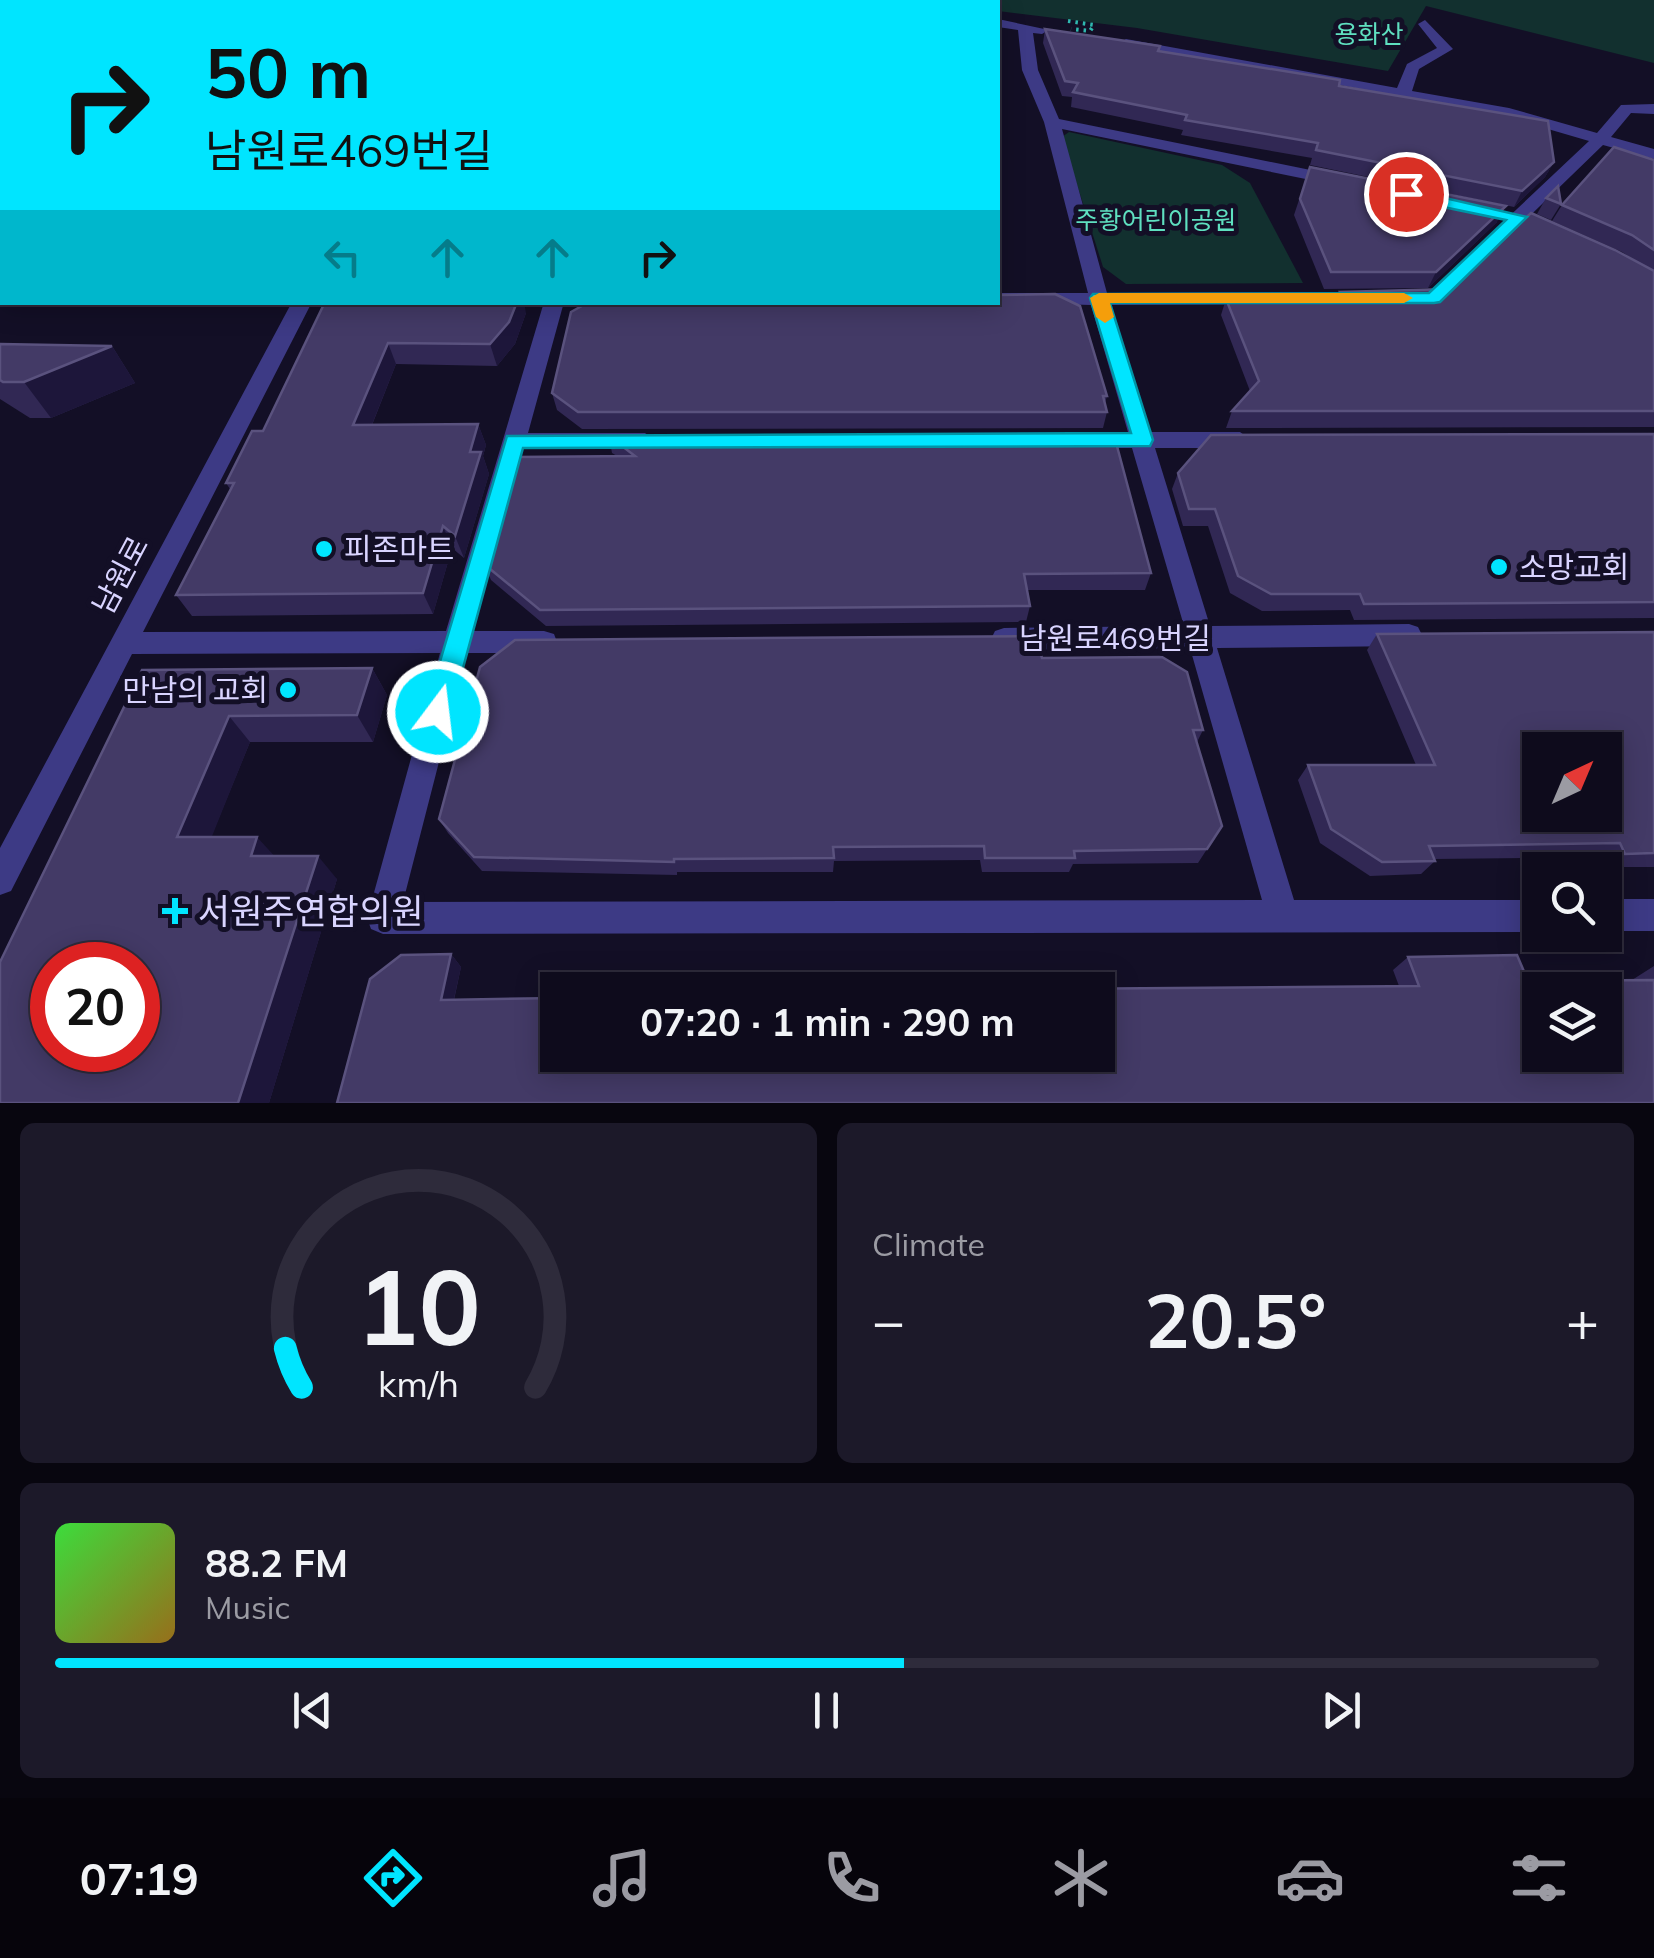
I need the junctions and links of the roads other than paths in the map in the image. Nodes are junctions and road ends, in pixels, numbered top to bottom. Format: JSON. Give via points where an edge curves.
{"nodes":[{"id":1,"x":1000,"y":23,"type":"edge"},
{"id":2,"x":1425,"y":24,"type":"dead end"},
{"id":3,"x":1025,"y":27,"type":"junction"},
{"id":4,"x":1062,"y":33,"type":"edge"},
{"id":5,"x":1118,"y":42,"type":"edge"},
{"id":6,"x":1404,"y":94,"type":"junction"},
{"id":7,"x":1654,"y":109,"type":"edge"},
{"id":8,"x":1052,"y":122,"type":"junction"},
{"id":9,"x":1601,"y":138,"type":"junction"},
{"id":10,"x":1654,"y":154,"type":"edge"},
{"id":11,"x":1368,"y":186,"type":"edge"},
{"id":12,"x":1000,"y":298,"type":"edge"},
{"id":13,"x":1099,"y":298,"type":"junction"},
{"id":14,"x":300,"y":305,"type":"edge"},
{"id":15,"x":553,"y":305,"type":"edge"},
{"id":16,"x":1064,"y":440,"type":"edge"},
{"id":17,"x":1143,"y":440,"type":"junction"},
{"id":18,"x":1261,"y":440,"type":"edge"},
{"id":19,"x":515,"y":441,"type":"junction"},
{"id":20,"x":672,"y":441,"type":"edge"},
{"id":21,"x":1438,"y":635,"type":"edge"},
{"id":22,"x":1202,"y":637,"type":"junction"},
{"id":23,"x":986,"y":639,"type":"edge"},
{"id":24,"x":574,"y":642,"type":"edge"},
{"id":25,"x":121,"y":643,"type":"junction"},
{"id":26,"x":456,"y":643,"type":"junction"},
{"id":27,"x":0,"y":880,"type":"edge"},
{"id":28,"x":1622,"y":915,"type":"edge"},
{"id":29,"x":1654,"y":915,"type":"edge"},
{"id":30,"x":1283,"y":916,"type":"junction"},
{"id":31,"x":1522,"y":916,"type":"edge"}],
"edges":[{"from":1,"to":3,"type":"street"},
{"from":2,"to":6,"type":"street","via":[[1446,48],[1412,67]]},
{"from":3,"to":4,"type":"street"},
{"from":3,"to":8,"type":"street","via":[[1030,70]]},
{"from":5,"to":6,"type":"street"},
{"from":6,"to":9,"type":"street"},
{"from":7,"to":9,"type":"street","via":[[1628,108]]},
{"from":8,"to":11,"type":"street"},
{"from":8,"to":13,"type":"street"},
{"from":9,"to":10,"type":"street"},
{"from":9,"to":13,"type":"street","via":[[1434,298]]},
{"from":12,"to":13,"type":"street"},
{"from":13,"to":17,"type":"street"},
{"from":14,"to":25,"type":"street","name":"남원로"},
{"from":15,"to":19,"type":"street"},
{"from":16,"to":17,"type":"street"},
{"from":17,"to":18,"type":"street"},
{"from":17,"to":22,"type":"street"},
{"from":19,"to":20,"type":"street"},
{"from":19,"to":26,"type":"street"},
{"from":21,"to":22,"type":"street","name":"남원로469번길"},
{"from":22,"to":23,"type":"street","name":"남원로469번길"},
{"from":22,"to":30,"type":"street"},
{"from":24,"to":26,"type":"street"},
{"from":25,"to":26,"type":"street"},
{"from":25,"to":27,"type":"street","name":"남원로"},
{"from":26,"to":30,"type":"street","via":[[384,918]]},
{"from":28,"to":29,"type":"street"},
{"from":30,"to":31,"type":"street"}]}
